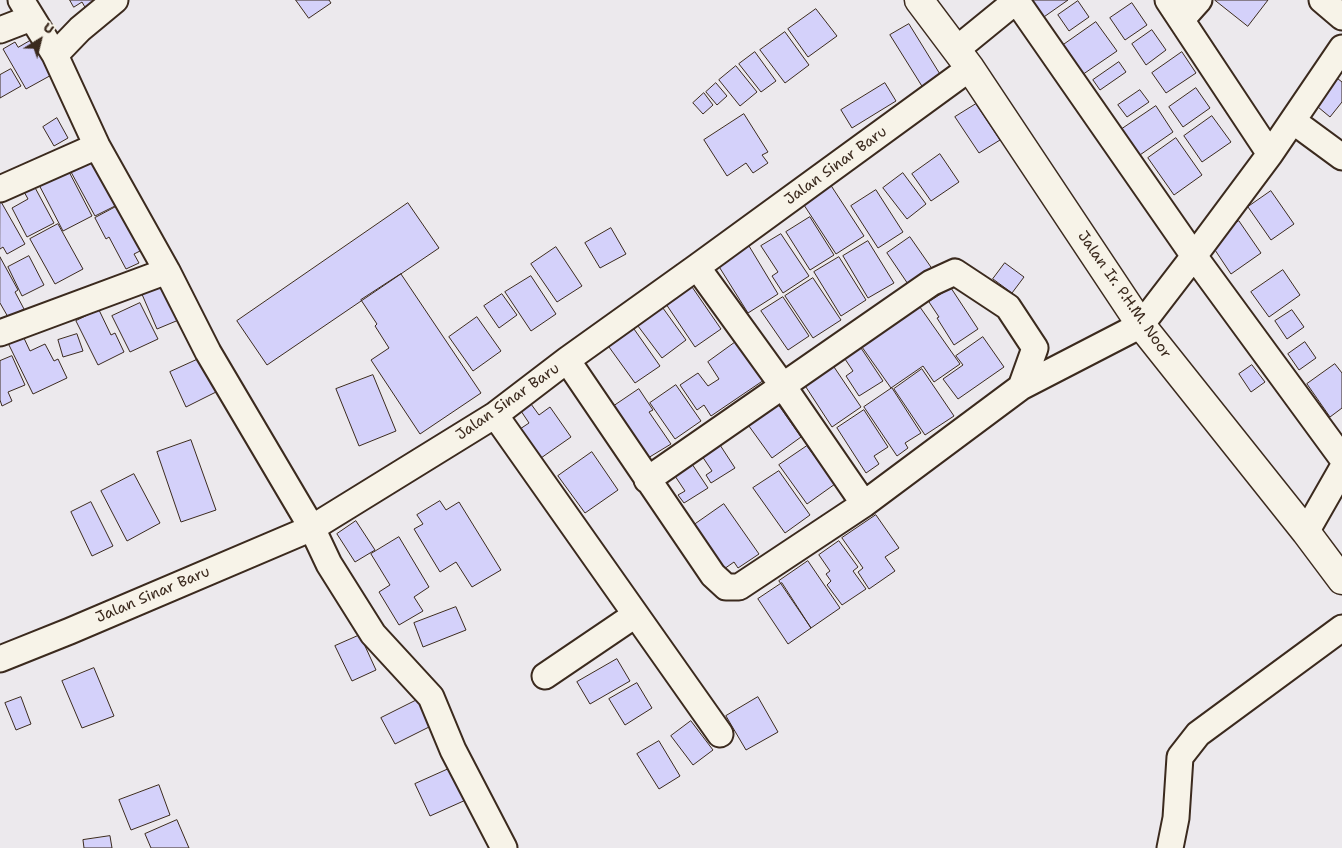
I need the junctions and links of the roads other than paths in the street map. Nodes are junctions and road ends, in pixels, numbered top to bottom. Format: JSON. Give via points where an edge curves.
{"nodes":[{"id":1,"x":116,"y":0,"type":"edge"},
{"id":2,"x":919,"y":0,"type":"edge"},
{"id":3,"x":1016,"y":0,"type":"edge"},
{"id":4,"x":1199,"y":0,"type":"edge"},
{"id":5,"x":1322,"y":0,"type":"edge"},
{"id":6,"x":26,"y":9,"type":"edge"},
{"id":7,"x":1175,"y":10,"type":"edge"},
{"id":8,"x":1342,"y":17,"type":"edge"},
{"id":9,"x":0,"y":30,"type":"edge"},
{"id":10,"x":1342,"y":48,"type":"edge"},
{"id":11,"x":54,"y":56,"type":"junction"},
{"id":12,"x":964,"y":58,"type":"junction"},
{"id":13,"x":1293,"y":121,"type":"junction"},
{"id":14,"x":97,"y":146,"type":"junction"},
{"id":15,"x":1270,"y":154,"type":"junction"},
{"id":16,"x":1342,"y":157,"type":"edge"},
{"id":17,"x":0,"y":189,"type":"edge"},
{"id":18,"x":1194,"y":256,"type":"junction"},
{"id":19,"x":698,"y":267,"type":"junction"},
{"id":20,"x":167,"y":271,"type":"junction"},
{"id":21,"x":1141,"y":324,"type":"junction"},
{"id":22,"x":0,"y":333,"type":"edge"},
{"id":23,"x":567,"y":360,"type":"junction"},
{"id":24,"x":783,"y":386,"type":"junction"},
{"id":25,"x":1021,"y":386,"type":"junction"},
{"id":26,"x":495,"y":414,"type":"junction"},
{"id":27,"x":1342,"y":458,"type":"edge"},
{"id":28,"x":1342,"y":469,"type":"edge"},
{"id":29,"x":647,"y":480,"type":"junction"},
{"id":30,"x":864,"y":504,"type":"junction"},
{"id":31,"x":312,"y":528,"type":"junction"},
{"id":32,"x":1306,"y":532,"type":"junction"},
{"id":33,"x":1342,"y":580,"type":"edge"},
{"id":34,"x":635,"y":614,"type":"junction"},
{"id":35,"x":1342,"y":628,"type":"edge"},
{"id":36,"x":0,"y":658,"type":"edge"},
{"id":37,"x":545,"y":676,"type":"dead end"},
{"id":38,"x":720,"y":734,"type":"dead end"},
{"id":39,"x":504,"y":848,"type":"edge"},
{"id":40,"x":1170,"y":848,"type":"edge"}],
"edges":[{"from":1,"to":11,"type":"street","via":[[80,29]]},
{"from":2,"to":12,"type":"main road","name":"Jalan Ir. P.H.M. Noor"},
{"from":3,"to":12,"type":"street","name":"Jalan Sinar Baru"},
{"from":3,"to":18,"type":"street"},
{"from":4,"to":7,"type":"street"},
{"from":5,"to":8,"type":"street"},
{"from":6,"to":9,"type":"street"},
{"from":6,"to":11,"type":"street"},
{"from":7,"to":15,"type":"street"},
{"from":10,"to":13,"type":"street"},
{"from":11,"to":14,"type":"street"},
{"from":12,"to":19,"type":"street","name":"Jalan Sinar Baru"},
{"from":12,"to":21,"type":"main road","name":"Jalan Ir. P.H.M. Noor"},
{"from":13,"to":15,"type":"street"},
{"from":13,"to":16,"type":"street"},
{"from":14,"to":17,"type":"street"},
{"from":14,"to":20,"type":"street"},
{"from":15,"to":18,"type":"street"},
{"from":18,"to":21,"type":"street"},
{"from":18,"to":27,"type":"street"},
{"from":19,"to":23,"type":"street","name":"Jalan Sinar Baru"},
{"from":19,"to":24,"type":"street"},
{"from":20,"to":22,"type":"street"},
{"from":20,"to":31,"type":"street","via":[[208,352]]},
{"from":21,"to":25,"type":"street"},
{"from":21,"to":32,"type":"main road","name":"Jalan Ir. P.H.M. Noor"},
{"from":23,"to":26,"type":"street","name":"Jalan Sinar Baru"},
{"from":23,"to":29,"type":"street"},
{"from":24,"to":25,"type":"street","via":[[931,283],[955,272],[1008,307],[1035,348]]},
{"from":24,"to":29,"type":"street"},
{"from":24,"to":30,"type":"street"},
{"from":25,"to":30,"type":"street"},
{"from":26,"to":31,"type":"street","name":"Jalan Sinar Baru"},
{"from":26,"to":34,"type":"street"},
{"from":28,"to":32,"type":"street"},
{"from":29,"to":30,"type":"street","via":[[713,575],[726,587],[739,587],[749,581]]},
{"from":31,"to":36,"type":"street","name":"Jalan Sinar Baru"},
{"from":31,"to":39,"type":"street","via":[[329,564],[373,634],[431,697],[453,750]]},
{"from":32,"to":33,"type":"main road","name":"Jalan Ir. P.H.M. Noor"},
{"from":34,"to":37,"type":"street"},
{"from":34,"to":38,"type":"street"},
{"from":35,"to":40,"type":"street","via":[[1198,734],[1180,757],[1176,818]]}]}
